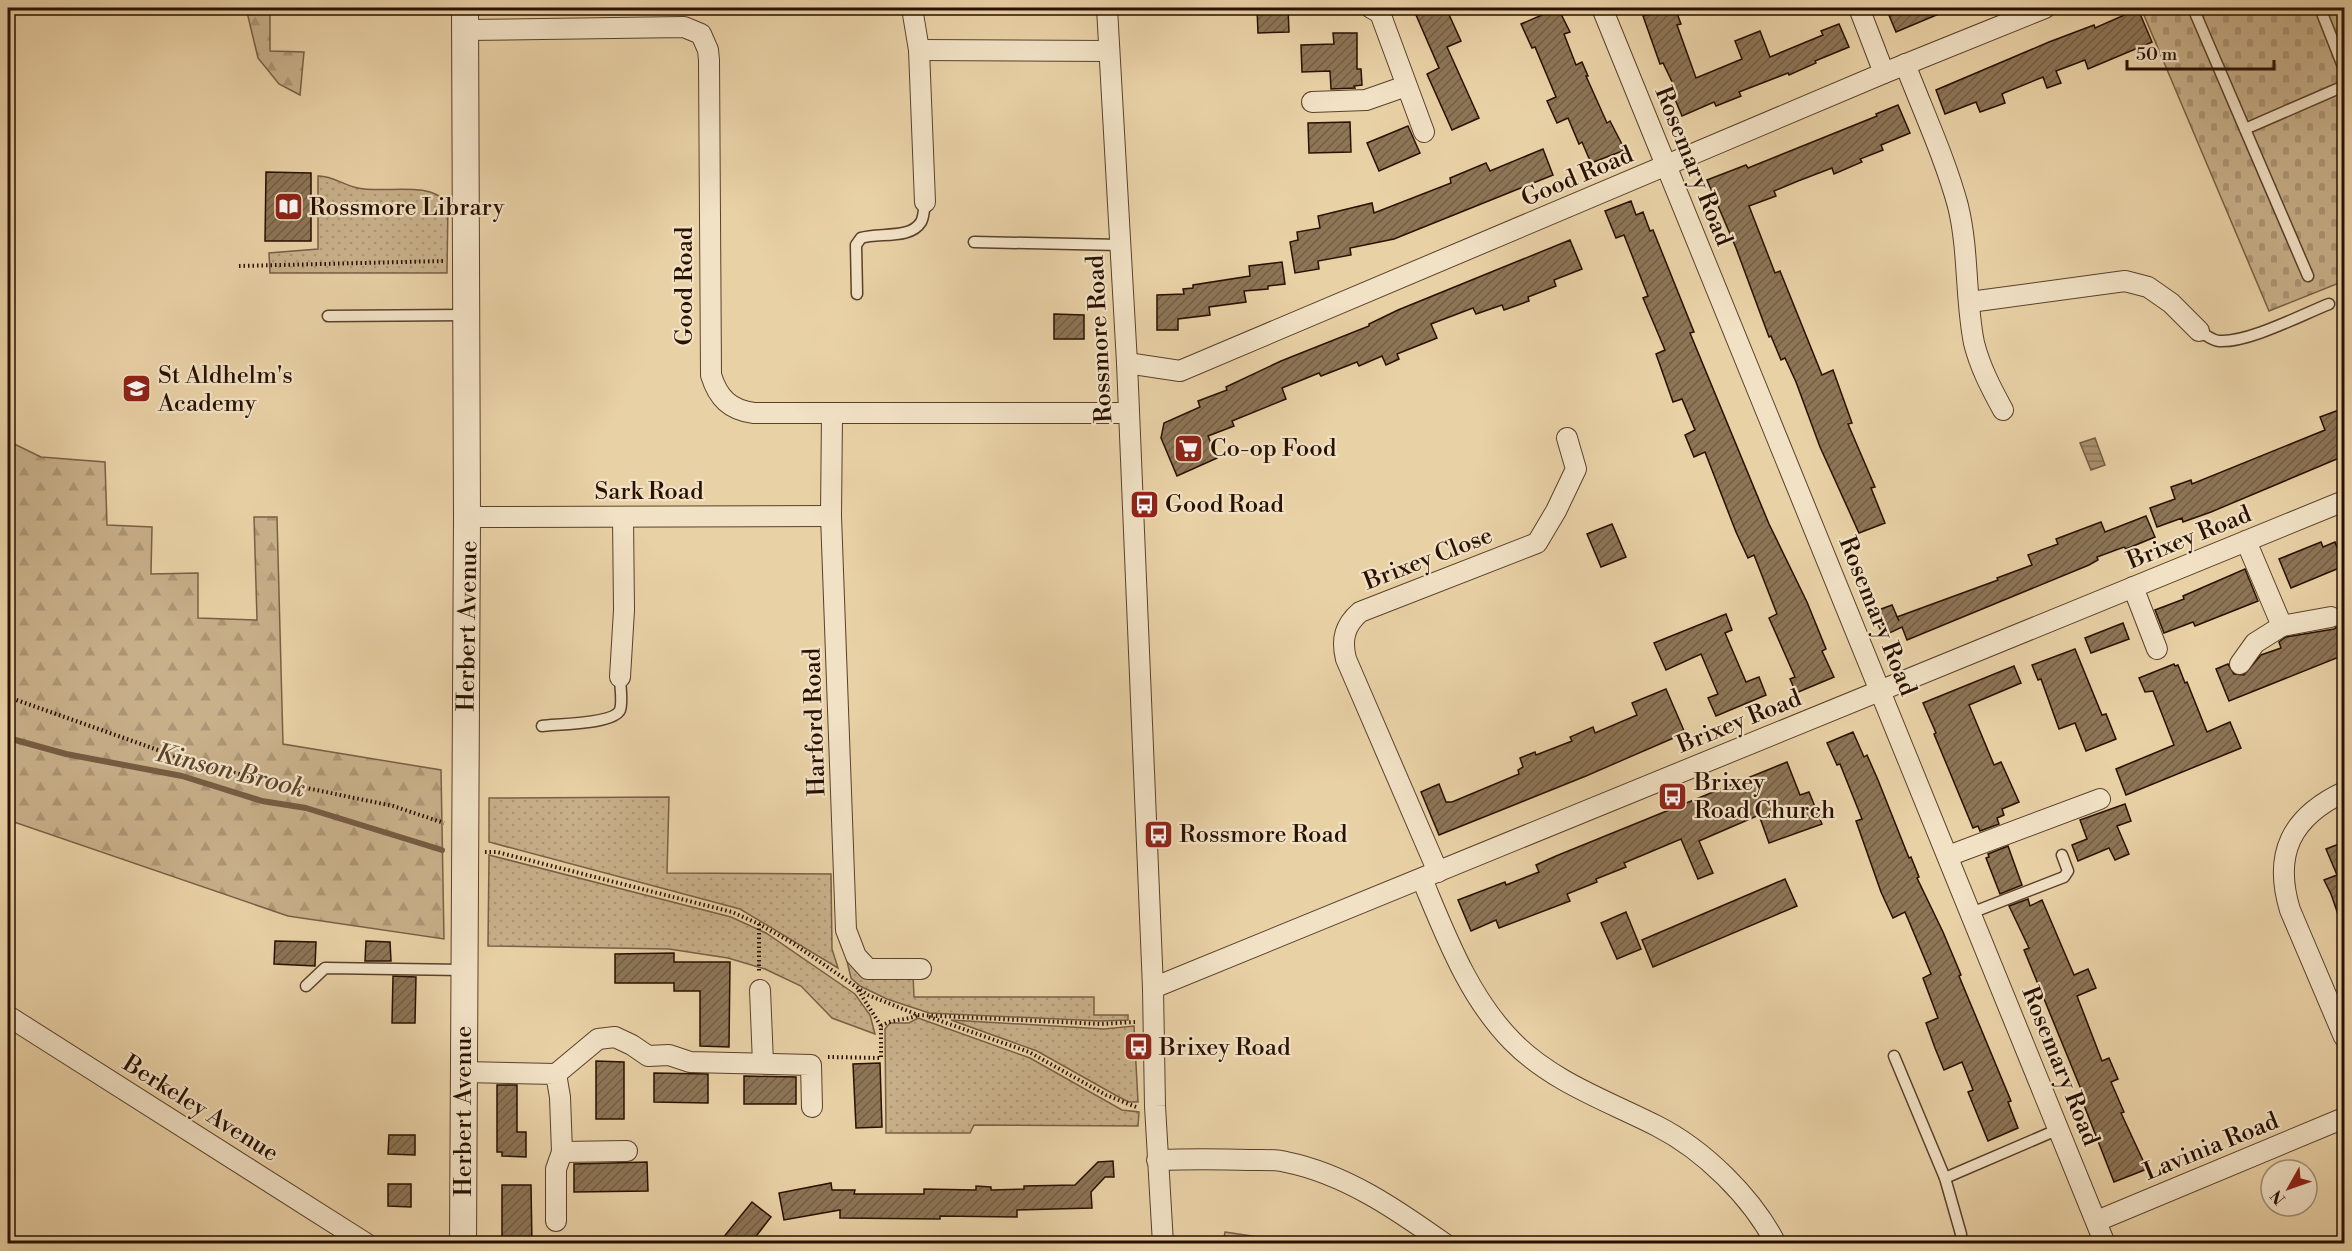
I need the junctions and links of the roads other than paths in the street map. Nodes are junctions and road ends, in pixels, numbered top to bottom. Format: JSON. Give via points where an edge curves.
{"nodes":[{"id":1,"x":912,"y":8,"type":"edge"},
{"id":2,"x":1107,"y":8,"type":"edge"},
{"id":3,"x":1371,"y":8,"type":"edge"},
{"id":4,"x":1602,"y":8,"type":"edge"},
{"id":5,"x":1858,"y":8,"type":"edge"},
{"id":6,"x":2045,"y":8,"type":"edge"},
{"id":7,"x":2193,"y":8,"type":"edge"},
{"id":8,"x":2320,"y":8,"type":"edge"},
{"id":9,"x":465,"y":19,"type":"edge"},
{"id":10,"x":919,"y":50,"type":"junction"},
{"id":11,"x":1109,"y":51,"type":"junction"},
{"id":12,"x":1905,"y":64,"type":"junction"},
{"id":13,"x":2344,"y":69,"type":"edge"},
{"id":14,"x":1884,"y":73,"type":"junction"},
{"id":15,"x":1406,"y":86,"type":"junction"},
{"id":16,"x":2344,"y":86,"type":"edge"},
{"id":17,"x":1312,"y":102,"type":"dead end"},
{"id":18,"x":2245,"y":129,"type":"junction"},
{"id":19,"x":1424,"y":132,"type":"dead end"},
{"id":20,"x":1667,"y":166,"type":"junction"},
{"id":21,"x":925,"y":202,"type":"joint"},
{"id":22,"x":974,"y":242,"type":"dead end"},
{"id":23,"x":1120,"y":245,"type":"junction"},
{"id":24,"x":2308,"y":276,"type":"dead end"},
{"id":25,"x":857,"y":294,"type":"dead end"},
{"id":26,"x":1970,"y":303,"type":"junction"},
{"id":27,"x":2329,"y":304,"type":"dead end"},
{"id":28,"x":466,"y":315,"type":"junction"},
{"id":29,"x":328,"y":316,"type":"dead end"},
{"id":30,"x":2199,"y":331,"type":"joint"},
{"id":31,"x":1127,"y":363,"type":"junction"},
{"id":32,"x":2003,"y":410,"type":"dead end"},
{"id":33,"x":832,"y":413,"type":"junction"},
{"id":34,"x":1129,"y":413,"type":"junction"},
{"id":35,"x":1567,"y":438,"type":"dead end"},
{"id":36,"x":2344,"y":501,"type":"edge"},
{"id":37,"x":831,"y":516,"type":"junction"},
{"id":38,"x":623,"y":517,"type":"junction"},
{"id":39,"x":468,"y":518,"type":"junction"},
{"id":40,"x":2246,"y":541,"type":"junction"},
{"id":41,"x":2133,"y":587,"type":"junction"},
{"id":42,"x":2331,"y":617,"type":"dead end"},
{"id":43,"x":2282,"y":626,"type":"junction"},
{"id":44,"x":2157,"y":649,"type":"dead end"},
{"id":45,"x":2240,"y":664,"type":"dead end"},
{"id":46,"x":620,"y":677,"type":"joint"},
{"id":47,"x":1881,"y":691,"type":"junction"},
{"id":48,"x":542,"y":726,"type":"dead end"},
{"id":49,"x":2344,"y":792,"type":"edge"},
{"id":50,"x":2100,"y":799,"type":"dead end"},
{"id":51,"x":2062,"y":855,"type":"dead end"},
{"id":52,"x":1948,"y":856,"type":"junction"},
{"id":53,"x":1430,"y":875,"type":"junction"},
{"id":54,"x":1971,"y":913,"type":"junction"},
{"id":55,"x":921,"y":969,"type":"dead end"},
{"id":56,"x":464,"y":970,"type":"junction"},
{"id":57,"x":306,"y":986,"type":"dead end"},
{"id":58,"x":1153,"y":988,"type":"junction"},
{"id":59,"x":760,"y":990,"type":"road end"},
{"id":60,"x":8,"y":1016,"type":"edge"},
{"id":61,"x":2344,"y":1036,"type":"edge"},
{"id":62,"x":1894,"y":1056,"type":"dead end"},
{"id":63,"x":763,"y":1064,"type":"junction"},
{"id":64,"x":463,"y":1072,"type":"junction"},
{"id":65,"x":556,"y":1074,"type":"junction"},
{"id":66,"x":812,"y":1107,"type":"dead end"},
{"id":67,"x":2344,"y":1118,"type":"edge"},
{"id":68,"x":2060,"y":1129,"type":"junction"},
{"id":69,"x":627,"y":1151,"type":"dead end"},
{"id":70,"x":562,"y":1152,"type":"junction"},
{"id":71,"x":1157,"y":1160,"type":"junction"},
{"id":72,"x":1945,"y":1178,"type":"junction"},
{"id":73,"x":556,"y":1221,"type":"dead end"},
{"id":74,"x":2097,"y":1221,"type":"junction"},
{"id":75,"x":1961,"y":1234,"type":"dead end"},
{"id":76,"x":367,"y":1244,"type":"edge"},
{"id":77,"x":463,"y":1244,"type":"edge"},
{"id":78,"x":1163,"y":1244,"type":"edge"},
{"id":79,"x":1444,"y":1244,"type":"edge"},
{"id":80,"x":1776,"y":1244,"type":"edge"},
{"id":81,"x":2105,"y":1244,"type":"edge"}],
"edges":[{"from":1,"to":10,"type":"street"},
{"from":2,"to":11,"type":"street","name":"Rossmore Road"},
{"from":3,"to":15,"type":"street","via":[[1380,14]]},
{"from":4,"to":20,"type":"street","name":"Rosemary Road"},
{"from":5,"to":14,"type":"street"},
{"from":6,"to":12,"type":"street","name":"Good Road"},
{"from":7,"to":18,"type":"lane"},
{"from":8,"to":13,"type":"lane"},
{"from":9,"to":28,"type":"street","name":"Herbert Avenue"},
{"from":9,"to":33,"type":"street","name":"Good Road","via":[[684,27],[701,34],[709,60],[710,366],[714,385],[726,403],[742,412]]},
{"from":10,"to":11,"type":"street"},
{"from":10,"to":21,"type":"street"},
{"from":11,"to":23,"type":"street","name":"Rossmore Road"},
{"from":12,"to":14,"type":"street","name":"Good Road"},
{"from":12,"to":26,"type":"street","via":[[1958,207]]},
{"from":14,"to":20,"type":"street","name":"Good Road"},
{"from":15,"to":17,"type":"street","via":[[1366,100]]},
{"from":15,"to":19,"type":"street"},
{"from":16,"to":18,"type":"lane"},
{"from":18,"to":24,"type":"lane"},
{"from":20,"to":31,"type":"street","name":"Good Road","via":[[1180,371]]},
{"from":20,"to":47,"type":"street","name":"Rosemary Road"},
{"from":21,"to":25,"type":"lane","via":[[922,221],[913,229],[861,238],[856,245]]},
{"from":22,"to":23,"type":"lane"},
{"from":23,"to":31,"type":"street","name":"Rossmore Road"},
{"from":26,"to":30,"type":"street","via":[[2125,281],[2148,287]]},
{"from":26,"to":32,"type":"street","via":[[1974,342],[1983,373]]},
{"from":27,"to":30,"type":"lane","via":[[2236,340],[2218,340]]},
{"from":28,"to":29,"type":"lane"},
{"from":28,"to":39,"type":"street","name":"Herbert Avenue"},
{"from":31,"to":34,"type":"street","name":"Rossmore Road"},
{"from":33,"to":34,"type":"street","name":"Good Road"},
{"from":33,"to":37,"type":"street","name":"Harford Road"},
{"from":34,"to":58,"type":"street","name":"Rossmore Road"},
{"from":35,"to":53,"type":"street","name":"Brixey Close","via":[[1576,469],[1537,543],[1360,612],[1343,638],[1346,659]]},
{"from":36,"to":40,"type":"street","name":"Brixey Road"},
{"from":37,"to":38,"type":"street","name":"Sark Road"},
{"from":37,"to":55,"type":"street","name":"Harford Road","via":[[846,930],[856,956],[868,969]]},
{"from":38,"to":39,"type":"street","name":"Sark Road"},
{"from":38,"to":46,"type":"street"},
{"from":39,"to":56,"type":"street","name":"Herbert Avenue"},
{"from":40,"to":41,"type":"street","name":"Brixey Road"},
{"from":40,"to":43,"type":"street"},
{"from":41,"to":44,"type":"street"},
{"from":41,"to":47,"type":"street","name":"Brixey Road"},
{"from":42,"to":43,"type":"street"},
{"from":43,"to":45,"type":"street","via":[[2254,643]]},
{"from":46,"to":48,"type":"lane","via":[[620,710],[614,717]]},
{"from":47,"to":52,"type":"street","name":"Rosemary Road"},
{"from":47,"to":53,"type":"street","name":"Brixey Road"},
{"from":49,"to":61,"type":"street","via":[[2324,802],[2296,830],[2282,874],[2290,910]]},
{"from":50,"to":52,"type":"street"},
{"from":51,"to":54,"type":"lane","via":[[2068,871],[2064,877]]},
{"from":52,"to":54,"type":"street","name":"Rosemary Road"},
{"from":53,"to":58,"type":"street","name":"Brixey Road"},
{"from":53,"to":80,"type":"street","name":"Brixey Close","via":[[1455,958],[1513,1042],[1547,1070],[1612,1107],[1657,1126],[1704,1156],[1731,1182]]},
{"from":54,"to":68,"type":"street","name":"Rosemary Road"},
{"from":56,"to":57,"type":"lane","via":[[326,968]]},
{"from":56,"to":64,"type":"street","name":"Herbert Avenue"},
{"from":58,"to":71,"type":"street","name":"Rossmore Road"},
{"from":59,"to":63,"type":"street"},
{"from":60,"to":76,"type":"street","name":"Berkeley Avenue"},
{"from":62,"to":72,"type":"lane"},
{"from":63,"to":65,"type":"street","via":[[690,1062],[669,1055],[648,1056],[615,1037],[598,1039]]},
{"from":63,"to":66,"type":"street","via":[[811,1065]]},
{"from":64,"to":65,"type":"street"},
{"from":64,"to":77,"type":"street","name":"Herbert Avenue"},
{"from":65,"to":70,"type":"street"},
{"from":67,"to":74,"type":"street","name":"Lavinia Road"},
{"from":68,"to":72,"type":"lane"},
{"from":68,"to":74,"type":"street","name":"Rosemary Road"},
{"from":69,"to":70,"type":"street"},
{"from":70,"to":73,"type":"street","via":[[556,1169]]},
{"from":71,"to":78,"type":"street","name":"Rossmore Road"},
{"from":71,"to":79,"type":"street","via":[[1284,1161],[1321,1171],[1364,1191]]},
{"from":72,"to":75,"type":"lane"},
{"from":74,"to":81,"type":"street","name":"Rosemary Road"}]}
